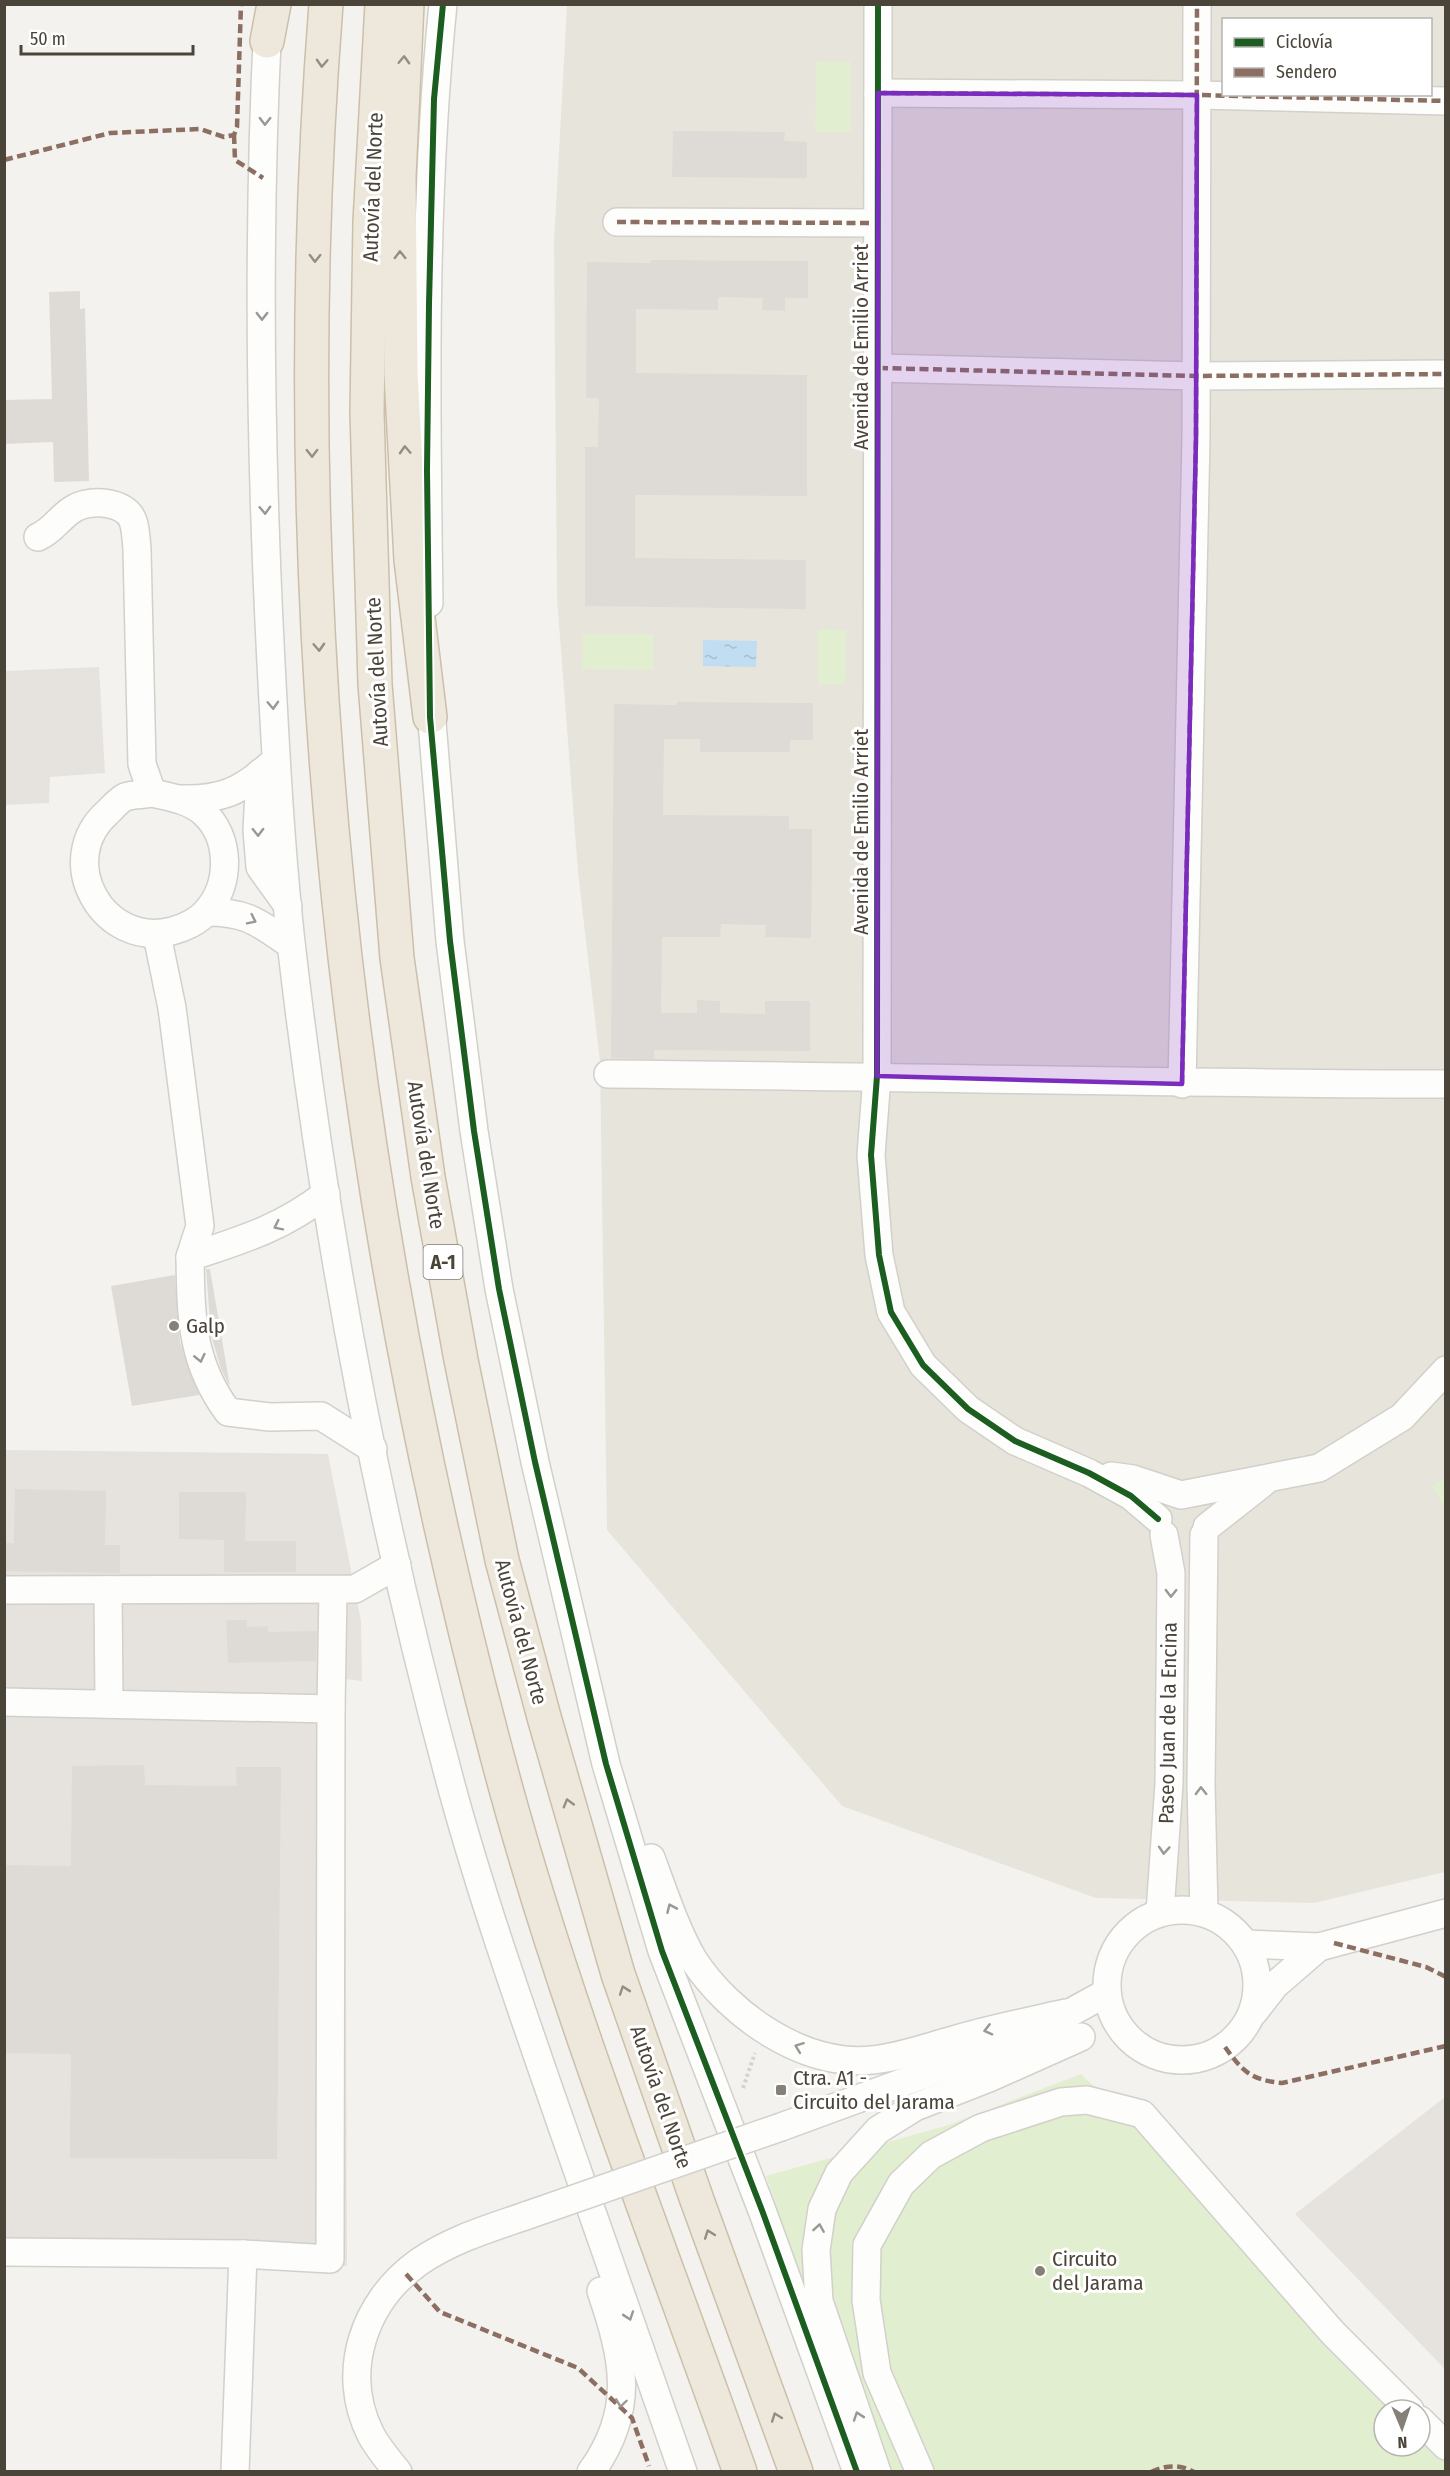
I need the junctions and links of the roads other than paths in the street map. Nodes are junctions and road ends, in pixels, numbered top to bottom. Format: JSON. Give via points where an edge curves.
{"nodes":[{"id":1,"x":269,"y":4,"type":"edge"},
{"id":2,"x":274,"y":4,"type":"edge"},
{"id":3,"x":326,"y":4,"type":"edge"},
{"id":4,"x":382,"y":4,"type":"edge"},
{"id":5,"x":407,"y":4,"type":"edge"},
{"id":6,"x":443,"y":4,"type":"edge"},
{"id":7,"x":878,"y":4,"type":"edge"},
{"id":8,"x":1197,"y":4,"type":"edge"},
{"id":9,"x":267,"y":41,"type":"junction"},
{"id":10,"x":878,"y":93,"type":"junction"},
{"id":11,"x":1197,"y":95,"type":"junction"},
{"id":12,"x":1222,"y":96,"type":"edge"},
{"id":13,"x":1238,"y":96,"type":"edge"},
{"id":14,"x":1446,"y":101,"type":"edge"},
{"id":15,"x":617,"y":222,"type":"dead end"},
{"id":16,"x":877,"y":223,"type":"junction"},
{"id":17,"x":879,"y":368,"type":"junction"},
{"id":18,"x":1446,"y":374,"type":"edge"},
{"id":19,"x":1196,"y":376,"type":"junction"},
{"id":20,"x":38,"y":537,"type":"dead end"},
{"id":21,"x":430,"y":717,"type":"junction"},
{"id":22,"x":268,"y":766,"type":"junction"},
{"id":23,"x":152,"y":794,"type":"junction"},
{"id":24,"x":181,"y":799,"type":"junction"},
{"id":25,"x":207,"y":912,"type":"junction"},
{"id":26,"x":157,"y":935,"type":"junction"},
{"id":27,"x":291,"y":945,"type":"junction"},
{"id":28,"x":608,"y":1074,"type":"dead end"},
{"id":29,"x":877,"y":1076,"type":"junction"},
{"id":30,"x":1182,"y":1084,"type":"junction"},
{"id":31,"x":1446,"y":1084,"type":"edge"},
{"id":32,"x":326,"y":1194,"type":"junction"},
{"id":33,"x":190,"y":1257,"type":"junction"},
{"id":34,"x":1446,"y":1370,"type":"edge"},
{"id":35,"x":373,"y":1449,"type":"junction"},
{"id":36,"x":1089,"y":1473,"type":"junction"},
{"id":37,"x":1268,"y":1480,"type":"junction"},
{"id":38,"x":1180,"y":1495,"type":"junction"},
{"id":39,"x":1161,"y":1527,"type":"junction"},
{"id":40,"x":1205,"y":1531,"type":"junction"},
{"id":41,"x":397,"y":1565,"type":"junction"},
{"id":42,"x":4,"y":1590,"type":"edge"},
{"id":43,"x":108,"y":1590,"type":"junction"},
{"id":44,"x":333,"y":1590,"type":"junction"},
{"id":45,"x":575,"y":1633,"type":"junction"},
{"id":46,"x":4,"y":1702,"type":"edge"},
{"id":47,"x":109,"y":1704,"type":"junction"},
{"id":48,"x":331,"y":1709,"type":"junction"},
{"id":49,"x":1160,"y":1912,"type":"junction"},
{"id":50,"x":1204,"y":1913,"type":"junction"},
{"id":51,"x":1446,"y":1913,"type":"edge"},
{"id":52,"x":1246,"y":1944,"type":"junction"},
{"id":53,"x":1319,"y":1947,"type":"junction"},
{"id":54,"x":506,"y":1963,"type":"junction"},
{"id":55,"x":1106,"y":1993,"type":"junction"},
{"id":56,"x":1066,"y":2013,"type":"junction"},
{"id":57,"x":1250,"y":2018,"type":"junction"},
{"id":58,"x":1081,"y":2037,"type":"junction"},
{"id":59,"x":1126,"y":2037,"type":"junction"},
{"id":60,"x":1023,"y":2038,"type":"junction"},
{"id":61,"x":4,"y":2252,"type":"edge"},
{"id":62,"x":243,"y":2254,"type":"junction"},
{"id":63,"x":1398,"y":2398,"type":"edge"},
{"id":64,"x":1432,"y":2433,"type":"edge"},
{"id":65,"x":1446,"y":2446,"type":"edge"},
{"id":66,"x":235,"y":2472,"type":"edge"},
{"id":67,"x":398,"y":2472,"type":"edge"},
{"id":68,"x":591,"y":2472,"type":"edge"},
{"id":69,"x":683,"y":2472,"type":"edge"},
{"id":70,"x":740,"y":2472,"type":"edge"},
{"id":71,"x":796,"y":2472,"type":"edge"},
{"id":72,"x":857,"y":2472,"type":"edge"},
{"id":73,"x":877,"y":2472,"type":"edge"},
{"id":74,"x":920,"y":2472,"type":"edge"}],
"edges":[{"from":1,"to":9,"type":"street"},
{"from":2,"to":9,"type":"highway"},
{"from":3,"to":70,"type":"highway","one_way":true,"via":[[313,320],[314,551],[327,789],[346,972],[376,1187],[429,1472],[500,1767],[588,2051]]},
{"from":71,"to":4,"type":"highway","name":"Autovía del Norte","number":"A-1","one_way":true,"via":[[618,1974],[547,1728],[502,1560],[428,1177],[397,958],[375,684],[367,412],[370,222]]},
{"from":21,"to":5,"type":"highway","one_way":true,"via":[[411,560],[401,374],[399,176]]},
{"from":6,"to":21,"type":"street","via":[[434,99],[429,304]]},
{"from":7,"to":10,"type":"street","name":"Avenida de Emilio Arriet"},
{"from":8,"to":11,"type":"street"},
{"from":9,"to":22,"type":"street","one_way":true,"via":[[261,396]]},
{"from":10,"to":11,"type":"street"},
{"from":10,"to":16,"type":"street","name":"Avenida de Emilio Arriet"},
{"from":11,"to":12,"type":"street"},
{"from":11,"to":19,"type":"street"},
{"from":13,"to":14,"type":"street"},
{"from":15,"to":16,"type":"street"},
{"from":16,"to":17,"type":"street","name":"Avenida de Emilio Arriet"},
{"from":17,"to":19,"type":"street"},
{"from":17,"to":29,"type":"street","name":"Avenida de Emilio Arriet"},
{"from":18,"to":19,"type":"street"},
{"from":19,"to":30,"type":"street"},
{"from":20,"to":23,"type":"street","via":[[75,508],[102,502],[124,509],[133,520],[142,764]]},
{"from":21,"to":45,"type":"street","via":[[450,941],[499,1289]]},
{"from":22,"to":24,"type":"street","via":[[232,793],[209,800]]},
{"from":22,"to":27,"type":"street","one_way":true},
{"from":23,"to":24,"type":"street"},
{"from":23,"to":26,"type":"street","via":[[124,798],[103,816],[88,838],[84,867],[89,891],[107,916],[132,930]]},
{"from":24,"to":25,"type":"street","via":[[203,812],[219,834],[226,862],[222,889]]},
{"from":25,"to":26,"type":"street","via":[[184,928]]},
{"from":25,"to":27,"type":"street","one_way":true,"via":[[229,912],[250,918]]},
{"from":26,"to":33,"type":"street","via":[[172,1008],[200,1226]]},
{"from":27,"to":32,"type":"street"},
{"from":28,"to":29,"type":"street"},
{"from":29,"to":30,"type":"street"},
{"from":29,"to":36,"type":"street","name":"Avenida de Emilio Arriet","via":[[871,1155],[879,1255],[891,1312],[923,1365],[968,1410],[1015,1442]]},
{"from":30,"to":31,"type":"street"},
{"from":32,"to":33,"type":"street","one_way":true,"via":[[295,1217],[259,1234]]},
{"from":32,"to":35,"type":"street"},
{"from":33,"to":35,"type":"street","one_way":true,"via":[[191,1307],[200,1363],[228,1412],[270,1417],[321,1416]]},
{"from":34,"to":37,"type":"street","via":[[1402,1417],[1319,1468]]},
{"from":35,"to":41,"type":"street"},
{"from":36,"to":38,"type":"street","via":[[1133,1479]]},
{"from":36,"to":39,"type":"street","name":"Avenida de Emilio Arriet","via":[[1131,1496]]},
{"from":37,"to":38,"type":"street"},
{"from":37,"to":40,"type":"street"},
{"from":38,"to":39,"type":"street","via":[[1161,1508]]},
{"from":38,"to":40,"type":"street","via":[[1203,1504],[1208,1519]]},
{"from":39,"to":40,"type":"street","via":[[1173,1543],[1182,1545],[1190,1544]]},
{"from":39,"to":49,"type":"street","name":"Paseo Juan de la Encina","one_way":true,"via":[[1171,1573],[1169,1784]]},
{"from":50,"to":40,"type":"street","name":"Paseo Juan de la Encina","one_way":true,"via":[[1201,1784]]},
{"from":41,"to":44,"type":"street","via":[[355,1589]]},
{"from":41,"to":54,"type":"street","via":[[453,1791]]},
{"from":42,"to":43,"type":"street"},
{"from":43,"to":44,"type":"street"},
{"from":43,"to":47,"type":"street"},
{"from":44,"to":48,"type":"street"},
{"from":56,"to":45,"type":"street","one_way":true,"via":[[869,2061],[829,2057],[766,2031],[724,1996],[693,1958],[627,1796]]},
{"from":45,"to":72,"type":"street","via":[[606,1764],[662,1951]]},
{"from":46,"to":47,"type":"street"},
{"from":47,"to":48,"type":"street"},
{"from":48,"to":62,"type":"street","via":[[330,2259]]},
{"from":49,"to":50,"type":"street","via":[[1182,1909]]},
{"from":49,"to":55,"type":"street","via":[[1136,1924],[1118,1943],[1108,1967]]},
{"from":50,"to":52,"type":"street","via":[[1234,1931]]},
{"from":51,"to":53,"type":"street"},
{"from":52,"to":53,"type":"street"},
{"from":52,"to":57,"type":"street","via":[[1255,1968],[1257,1994]]},
{"from":53,"to":57,"type":"street","via":[[1275,1985]]},
{"from":54,"to":68,"type":"street","one_way":true,"via":[[516,2043],[610,2318],[621,2362],[618,2425]]},
{"from":54,"to":69,"type":"street","one_way":true},
{"from":55,"to":56,"type":"street"},
{"from":55,"to":59,"type":"street","via":[[1113,2016]]},
{"from":56,"to":60,"type":"street"},
{"from":57,"to":59,"type":"street","via":[[1225,2047],[1184,2060],[1163,2058]]},
{"from":58,"to":59,"type":"street"},
{"from":58,"to":60,"type":"street"},
{"from":73,"to":58,"type":"street","one_way":true,"via":[[819,2301],[816,2250],[822,2209],[839,2173],[878,2130],[915,2107]]},
{"from":60,"to":67,"type":"street","bridge":true,"via":[[464,2238],[420,2262],[390,2286],[374,2310],[361,2339],[356,2372],[359,2399],[371,2434]]},
{"from":61,"to":62,"type":"street"},
{"from":62,"to":66,"type":"street"},
{"from":63,"to":74,"type":"street","via":[[1332,2332],[1142,2114],[1087,2100],[1061,2102],[981,2128],[931,2155],[901,2184],[867,2245],[866,2300],[877,2373]]},
{"from":64,"to":65,"type":"street"}]}
